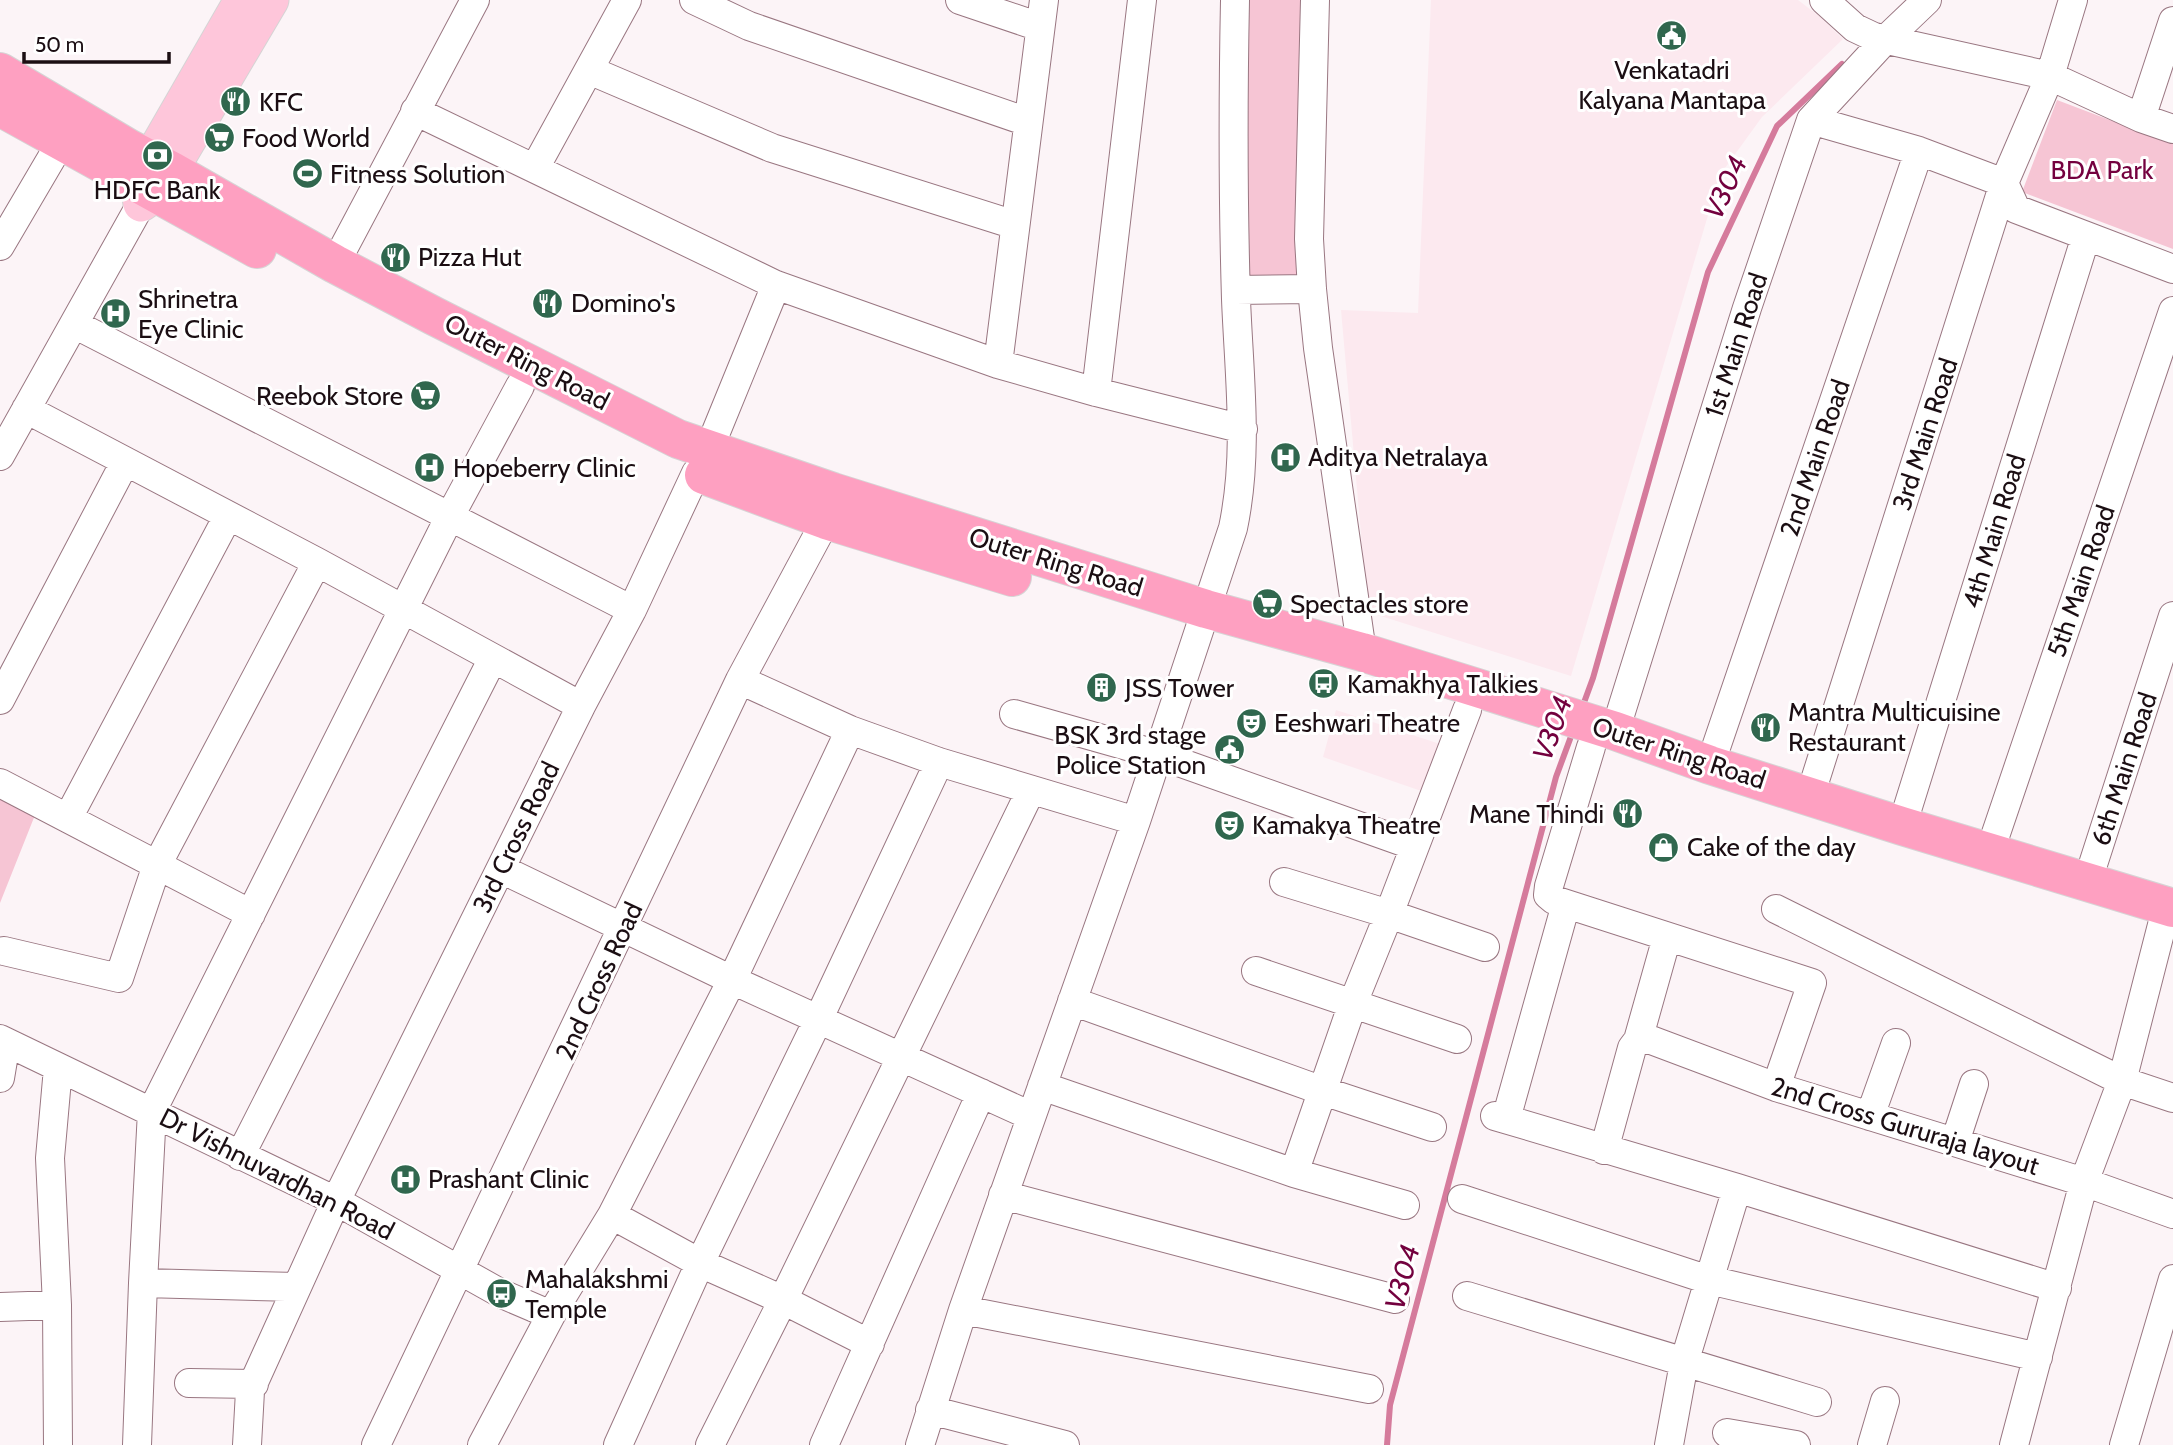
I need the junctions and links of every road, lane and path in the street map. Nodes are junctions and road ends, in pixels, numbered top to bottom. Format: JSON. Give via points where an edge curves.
{"nodes":[{"id":1,"x":242,"y":0,"type":"edge"},
{"id":2,"x":271,"y":0,"type":"edge"},
{"id":3,"x":475,"y":0,"type":"edge"},
{"id":4,"x":627,"y":0,"type":"edge"},
{"id":5,"x":694,"y":0,"type":"edge"},
{"id":6,"x":960,"y":0,"type":"edge"},
{"id":7,"x":1142,"y":0,"type":"edge"},
{"id":8,"x":1234,"y":0,"type":"edge"},
{"id":9,"x":1315,"y":0,"type":"edge"},
{"id":10,"x":1824,"y":0,"type":"edge"},
{"id":11,"x":1927,"y":0,"type":"edge"},
{"id":12,"x":2073,"y":0,"type":"edge"},
{"id":13,"x":750,"y":13,"type":"edge"},
{"id":14,"x":1042,"y":14,"type":"edge"},
{"id":15,"x":2173,"y":21,"type":"edge"},
{"id":16,"x":1871,"y":35,"type":"junction"},
{"id":17,"x":589,"y":70,"type":"junction"},
{"id":18,"x":0,"y":72,"type":"edge"},
{"id":19,"x":2050,"y":76,"type":"junction"},
{"id":20,"x":0,"y":107,"type":"edge"},
{"id":21,"x":415,"y":111,"type":"junction"},
{"id":22,"x":2141,"y":118,"type":"junction"},
{"id":23,"x":1811,"y":120,"type":"junction"},
{"id":24,"x":1028,"y":122,"type":"junction"},
{"id":25,"x":2173,"y":129,"type":"edge"},
{"id":26,"x":61,"y":142,"type":"junction"},
{"id":27,"x":1919,"y":151,"type":"junction"},
{"id":28,"x":535,"y":168,"type":"junction"},
{"id":29,"x":151,"y":182,"type":"junction"},
{"id":30,"x":2004,"y":183,"type":"junction"},
{"id":31,"x":1015,"y":225,"type":"junction"},
{"id":32,"x":2086,"y":236,"type":"junction"},
{"id":33,"x":0,"y":246,"type":"edge"},
{"id":34,"x":335,"y":264,"type":"junction"},
{"id":35,"x":2173,"y":269,"type":"edge"},
{"id":36,"x":776,"y":285,"type":"junction"},
{"id":37,"x":1312,"y":289,"type":"junction"},
{"id":38,"x":1236,"y":290,"type":"junction"},
{"id":39,"x":2173,"y":311,"type":"edge"},
{"id":40,"x":74,"y":324,"type":"junction"},
{"id":41,"x":998,"y":364,"type":"junction"},
{"id":42,"x":520,"y":386,"type":"junction"},
{"id":43,"x":1096,"y":392,"type":"junction"},
{"id":44,"x":26,"y":409,"type":"junction"},
{"id":45,"x":1242,"y":429,"type":"junction"},
{"id":46,"x":0,"y":456,"type":"edge"},
{"id":47,"x":703,"y":461,"type":"junction"},
{"id":48,"x":125,"y":462,"type":"junction"},
{"id":49,"x":228,"y":516,"type":"junction"},
{"id":50,"x":450,"y":516,"type":"junction"},
{"id":51,"x":826,"y":520,"type":"junction"},
{"id":52,"x":317,"y":562,"type":"junction"},
{"id":53,"x":404,"y":610,"type":"junction"},
{"id":54,"x":632,"y":610,"type":"junction"},
{"id":55,"x":2173,"y":615,"type":"edge"},
{"id":56,"x":1202,"y":622,"type":"junction"},
{"id":57,"x":1362,"y":652,"type":"junction"},
{"id":58,"x":493,"y":658,"type":"junction"},
{"id":59,"x":740,"y":680,"type":"junction"},
{"id":60,"x":0,"y":700,"type":"edge"},
{"id":61,"x":581,"y":706,"type":"junction"},
{"id":62,"x":1467,"y":710,"type":"junction"},
{"id":63,"x":1014,"y":714,"type":"dead end"},
{"id":64,"x":1544,"y":721,"type":"junction"},
{"id":65,"x":850,"y":730,"type":"junction"},
{"id":66,"x":1595,"y":737,"type":"junction"},
{"id":67,"x":1159,"y":755,"type":"junction"},
{"id":68,"x":939,"y":762,"type":"junction"},
{"id":69,"x":1710,"y":765,"type":"junction"},
{"id":70,"x":0,"y":783,"type":"edge"},
{"id":71,"x":1031,"y":790,"type":"junction"},
{"id":72,"x":1810,"y":796,"type":"junction"},
{"id":73,"x":68,"y":818,"type":"junction"},
{"id":74,"x":1136,"y":821,"type":"junction"},
{"id":75,"x":1902,"y":826,"type":"junction"},
{"id":76,"x":1415,"y":846,"type":"junction"},
{"id":77,"x":1990,"y":851,"type":"junction"},
{"id":78,"x":157,"y":865,"type":"junction"},
{"id":79,"x":501,"y":869,"type":"junction"},
{"id":80,"x":1284,"y":883,"type":"dead end"},
{"id":81,"x":2087,"y":883,"type":"junction"},
{"id":82,"x":1566,"y":904,"type":"junction"},
{"id":83,"x":1776,"y":909,"type":"dead end"},
{"id":84,"x":251,"y":914,"type":"junction"},
{"id":85,"x":1389,"y":914,"type":"junction"},
{"id":86,"x":2169,"y":921,"type":"edge"},
{"id":87,"x":624,"y":928,"type":"junction"},
{"id":88,"x":1667,"y":937,"type":"junction"},
{"id":89,"x":1485,"y":947,"type":"dead end"},
{"id":90,"x":4,"y":951,"type":"dead end"},
{"id":91,"x":1256,"y":971,"type":"dead end"},
{"id":92,"x":732,"y":980,"type":"junction"},
{"id":93,"x":1072,"y":1001,"type":"junction"},
{"id":94,"x":1353,"y":1003,"type":"junction"},
{"id":95,"x":819,"y":1018,"type":"junction"},
{"id":96,"x":1457,"y":1040,"type":"dead end"},
{"id":97,"x":1638,"y":1040,"type":"junction"},
{"id":98,"x":3,"y":1041,"type":"edge"},
{"id":99,"x":1896,"y":1043,"type":"dead end"},
{"id":100,"x":900,"y":1056,"type":"junction"},
{"id":101,"x":58,"y":1068,"type":"junction"},
{"id":102,"x":0,"y":1078,"type":"edge"},
{"id":103,"x":2122,"y":1081,"type":"junction"},
{"id":104,"x":1974,"y":1084,"type":"dead end"},
{"id":105,"x":1042,"y":1086,"type":"junction"},
{"id":106,"x":1776,"y":1087,"type":"junction"},
{"id":107,"x":1323,"y":1091,"type":"junction"},
{"id":108,"x":981,"y":1093,"type":"junction"},
{"id":109,"x":2173,"y":1098,"type":"edge"},
{"id":110,"x":152,"y":1111,"type":"junction"},
{"id":111,"x":1031,"y":1116,"type":"junction"},
{"id":112,"x":1870,"y":1116,"type":"junction"},
{"id":113,"x":1432,"y":1127,"type":"dead end"},
{"id":114,"x":1955,"y":1142,"type":"junction"},
{"id":115,"x":1604,"y":1150,"type":"junction"},
{"id":116,"x":240,"y":1156,"type":"junction"},
{"id":117,"x":1294,"y":1173,"type":"junction"},
{"id":118,"x":2084,"y":1182,"type":"junction"},
{"id":119,"x":1737,"y":1188,"type":"junction"},
{"id":120,"x":1003,"y":1195,"type":"junction"},
{"id":121,"x":1462,"y":1199,"type":"dead end"},
{"id":122,"x":336,"y":1201,"type":"junction"},
{"id":123,"x":1405,"y":1205,"type":"dead end"},
{"id":124,"x":2173,"y":1214,"type":"edge"},
{"id":125,"x":612,"y":1215,"type":"junction"},
{"id":126,"x":700,"y":1262,"type":"junction"},
{"id":127,"x":461,"y":1270,"type":"junction"},
{"id":128,"x":2173,"y":1279,"type":"edge"},
{"id":129,"x":1709,"y":1280,"type":"junction"},
{"id":130,"x":142,"y":1283,"type":"junction"},
{"id":131,"x":297,"y":1287,"type":"junction"},
{"id":132,"x":2057,"y":1288,"type":"junction"},
{"id":133,"x":1467,"y":1296,"type":"dead end"},
{"id":134,"x":1395,"y":1299,"type":"dead end"},
{"id":135,"x":783,"y":1300,"type":"junction"},
{"id":136,"x":57,"y":1305,"type":"junction"},
{"id":137,"x":0,"y":1307,"type":"edge"},
{"id":138,"x":963,"y":1310,"type":"junction"},
{"id":139,"x":551,"y":1315,"type":"junction"},
{"id":140,"x":2164,"y":1343,"type":"edge"},
{"id":141,"x":870,"y":1344,"type":"junction"},
{"id":142,"x":2038,"y":1357,"type":"junction"},
{"id":143,"x":1684,"y":1363,"type":"junction"},
{"id":144,"x":189,"y":1383,"type":"dead end"},
{"id":145,"x":254,"y":1384,"type":"junction"},
{"id":146,"x":1368,"y":1389,"type":"dead end"},
{"id":147,"x":1817,"y":1402,"type":"dead end"},
{"id":148,"x":1885,"y":1402,"type":"dead end"},
{"id":149,"x":930,"y":1410,"type":"junction"},
{"id":150,"x":1740,"y":1438,"type":"edge"},
{"id":151,"x":58,"y":1445,"type":"edge"},
{"id":152,"x":137,"y":1445,"type":"edge"},
{"id":153,"x":247,"y":1445,"type":"edge"},
{"id":154,"x":376,"y":1445,"type":"edge"},
{"id":155,"x":482,"y":1445,"type":"edge"},
{"id":156,"x":618,"y":1445,"type":"edge"},
{"id":157,"x":710,"y":1445,"type":"edge"},
{"id":158,"x":824,"y":1445,"type":"edge"},
{"id":159,"x":920,"y":1445,"type":"edge"},
{"id":160,"x":1065,"y":1445,"type":"edge"},
{"id":161,"x":1669,"y":1445,"type":"edge"},
{"id":162,"x":1796,"y":1445,"type":"edge"},
{"id":163,"x":1872,"y":1445,"type":"edge"},
{"id":164,"x":2014,"y":1445,"type":"edge"},
{"id":165,"x":2124,"y":1445,"type":"edge"}],
"edges":[{"from":1,"to":29,"type":"main road"},
{"from":2,"to":29,"type":"main road"},
{"from":3,"to":21,"type":"street"},
{"from":4,"to":17,"type":"street"},
{"from":5,"to":13,"type":"street"},
{"from":6,"to":14,"type":"street"},
{"from":7,"to":43,"type":"street"},
{"from":8,"to":38,"type":"street"},
{"from":9,"to":37,"type":"street","via":[[1309,239]]},
{"from":10,"to":16,"type":"street"},
{"from":11,"to":16,"type":"street","name":"1st Main Road"},
{"from":12,"to":19,"type":"street","name":"3rd Main Road"},
{"from":13,"to":24,"type":"street"},
{"from":14,"to":24,"type":"street"},
{"from":15,"to":22,"type":"street"},
{"from":16,"to":19,"type":"street"},
{"from":16,"to":23,"type":"street","name":"1st Main Road"},
{"from":17,"to":28,"type":"street"},
{"from":17,"to":31,"type":"street","via":[[772,148]]},
{"from":18,"to":29,"type":"highway","name":"Outer Ring Road"},
{"from":19,"to":22,"type":"street"},
{"from":19,"to":30,"type":"street","name":"3rd Main Road"},
{"from":20,"to":26,"type":"highway","name":"Outer Ring Road"},
{"from":21,"to":28,"type":"street"},
{"from":21,"to":34,"type":"street"},
{"from":22,"to":25,"type":"street"},
{"from":23,"to":27,"type":"street"},
{"from":23,"to":66,"type":"street","name":"1st Main Road"},
{"from":24,"to":31,"type":"street"},
{"from":26,"to":29,"type":"highway","name":"Outer Ring Road"},
{"from":26,"to":33,"type":"street"},
{"from":27,"to":30,"type":"street"},
{"from":27,"to":69,"type":"street","name":"2nd Main Road"},
{"from":28,"to":36,"type":"street"},
{"from":29,"to":34,"type":"highway","name":"Outer Ring Road"},
{"from":29,"to":40,"type":"street"},
{"from":29,"to":42,"type":"highway","name":"Outer Ring Road","via":[[194,216]]},
{"from":30,"to":32,"type":"street","via":[[2016,209]]},
{"from":30,"to":72,"type":"street","name":"3rd Main Road"},
{"from":31,"to":41,"type":"street"},
{"from":32,"to":35,"type":"street"},
{"from":32,"to":75,"type":"street","name":"4th Main Road"},
{"from":34,"to":47,"type":"highway","name":"Outer Ring Road","via":[[678,439]]},
{"from":36,"to":41,"type":"street"},
{"from":36,"to":47,"type":"street","name":"3rd Cross Road"},
{"from":37,"to":38,"type":"street"},
{"from":37,"to":57,"type":"street"},
{"from":38,"to":45,"type":"street"},
{"from":39,"to":77,"type":"street","name":"5th Main Road"},
{"from":40,"to":44,"type":"street"},
{"from":40,"to":50,"type":"street"},
{"from":41,"to":43,"type":"street"},
{"from":42,"to":47,"type":"highway","name":"Outer Ring Road"},
{"from":42,"to":50,"type":"street"},
{"from":43,"to":45,"type":"street"},
{"from":44,"to":46,"type":"street"},
{"from":44,"to":48,"type":"street"},
{"from":45,"to":56,"type":"street","via":[[1233,528]]},
{"from":47,"to":51,"type":"highway","name":"Outer Ring Road"},
{"from":47,"to":54,"type":"street","name":"3rd Cross Road"},
{"from":47,"to":56,"type":"highway","name":"Outer Ring Road","via":[[833,492]]},
{"from":48,"to":49,"type":"street"},
{"from":48,"to":60,"type":"street"},
{"from":49,"to":52,"type":"street"},
{"from":49,"to":73,"type":"street"},
{"from":50,"to":53,"type":"street"},
{"from":50,"to":54,"type":"street"},
{"from":51,"to":56,"type":"highway","name":"Outer Ring Road"},
{"from":51,"to":59,"type":"street","name":"2nd Cross Road"},
{"from":52,"to":53,"type":"street"},
{"from":52,"to":78,"type":"street"},
{"from":53,"to":58,"type":"street"},
{"from":53,"to":84,"type":"street"},
{"from":54,"to":61,"type":"street","name":"3rd Cross Road"},
{"from":55,"to":81,"type":"street","name":"6th Main Road"},
{"from":56,"to":57,"type":"highway","name":"Outer Ring Road"},
{"from":56,"to":62,"type":"highway","name":"Outer Ring Road","via":[[1328,668]]},
{"from":56,"to":67,"type":"street"},
{"from":57,"to":64,"type":"highway","name":"Outer Ring Road"},
{"from":58,"to":61,"type":"street"},
{"from":58,"to":116,"type":"street"},
{"from":59,"to":65,"type":"street"},
{"from":59,"to":87,"type":"street","name":"2nd Cross Road"},
{"from":61,"to":79,"type":"street","name":"3rd Cross Road"},
{"from":62,"to":64,"type":"highway","name":"Outer Ring Road"},
{"from":62,"to":76,"type":"street"},
{"from":63,"to":67,"type":"street"},
{"from":64,"to":66,"type":"highway","name":"Outer Ring Road"},
{"from":65,"to":68,"type":"street"},
{"from":65,"to":92,"type":"street"},
{"from":66,"to":69,"type":"highway","name":"Outer Ring Road"},
{"from":66,"to":82,"type":"street","name":"1st Main Road","via":[[1549,886],[1548,895]]},
{"from":66,"to":86,"type":"highway","name":"Outer Ring Road"},
{"from":67,"to":74,"type":"street"},
{"from":67,"to":76,"type":"street"},
{"from":68,"to":71,"type":"street"},
{"from":68,"to":95,"type":"street"},
{"from":69,"to":72,"type":"highway","name":"Outer Ring Road"},
{"from":70,"to":73,"type":"street"},
{"from":71,"to":74,"type":"street"},
{"from":71,"to":100,"type":"street"},
{"from":72,"to":75,"type":"highway","name":"Outer Ring Road"},
{"from":73,"to":78,"type":"street"},
{"from":74,"to":93,"type":"street"},
{"from":75,"to":77,"type":"highway","name":"Outer Ring Road"},
{"from":76,"to":85,"type":"street"},
{"from":77,"to":81,"type":"highway","name":"Outer Ring Road"},
{"from":78,"to":84,"type":"street"},
{"from":78,"to":90,"type":"street","via":[[119,978]]},
{"from":79,"to":87,"type":"street"},
{"from":79,"to":122,"type":"street","name":"3rd Cross Road"},
{"from":80,"to":85,"type":"street"},
{"from":81,"to":86,"type":"highway","name":"Outer Ring Road"},
{"from":82,"to":88,"type":"street"},
{"from":82,"to":115,"type":"street","via":[[1500,1118]]},
{"from":83,"to":103,"type":"street"},
{"from":84,"to":110,"type":"street"},
{"from":85,"to":89,"type":"street"},
{"from":85,"to":94,"type":"street"},
{"from":86,"to":103,"type":"street"},
{"from":87,"to":92,"type":"street"},
{"from":87,"to":127,"type":"street","name":"2nd Cross Road"},
{"from":88,"to":97,"type":"street"},
{"from":88,"to":106,"type":"street","via":[[1812,983]]},
{"from":91,"to":94,"type":"street"},
{"from":92,"to":95,"type":"street"},
{"from":92,"to":125,"type":"street"},
{"from":93,"to":105,"type":"street"},
{"from":93,"to":107,"type":"street"},
{"from":94,"to":96,"type":"street"},
{"from":94,"to":107,"type":"street"},
{"from":95,"to":100,"type":"street"},
{"from":95,"to":126,"type":"street"},
{"from":97,"to":106,"type":"street","name":"2nd Cross Gururaja layout","via":[[1651,1040]]},
{"from":97,"to":115,"type":"street"},
{"from":98,"to":101,"type":"street","name":"Dr Vishnuvardhan Road"},
{"from":98,"to":102,"type":"street"},
{"from":99,"to":112,"type":"street"},
{"from":100,"to":108,"type":"street"},
{"from":100,"to":135,"type":"street"},
{"from":101,"to":110,"type":"street","name":"Dr Vishnuvardhan Road"},
{"from":101,"to":136,"type":"street","via":[[50,1158]]},
{"from":103,"to":109,"type":"street"},
{"from":103,"to":118,"type":"street"},
{"from":104,"to":114,"type":"street"},
{"from":105,"to":111,"type":"street"},
{"from":105,"to":117,"type":"street"},
{"from":106,"to":112,"type":"street","name":"2nd Cross Gururaja layout"},
{"from":107,"to":113,"type":"street"},
{"from":107,"to":117,"type":"street"},
{"from":108,"to":111,"type":"street"},
{"from":108,"to":141,"type":"street"},
{"from":110,"to":116,"type":"street","name":"Dr Vishnuvardhan Road"},
{"from":110,"to":130,"type":"street"},
{"from":111,"to":120,"type":"street"},
{"from":112,"to":114,"type":"street","name":"2nd Cross Gururaja layout"},
{"from":114,"to":118,"type":"street","name":"2nd Cross Gururaja layout"},
{"from":115,"to":119,"type":"street"},
{"from":116,"to":122,"type":"street","name":"Dr Vishnuvardhan Road"},
{"from":117,"to":123,"type":"street"},
{"from":118,"to":124,"type":"street","name":"2nd Cross Gururaja layout"},
{"from":118,"to":132,"type":"street"},
{"from":119,"to":129,"type":"street"},
{"from":119,"to":132,"type":"street"},
{"from":120,"to":134,"type":"street"},
{"from":120,"to":138,"type":"street"},
{"from":121,"to":129,"type":"street"},
{"from":122,"to":127,"type":"street","name":"Dr Vishnuvardhan Road"},
{"from":122,"to":131,"type":"street","name":"3rd Cross Road"},
{"from":125,"to":126,"type":"street"},
{"from":125,"to":139,"type":"street"},
{"from":126,"to":135,"type":"street"},
{"from":126,"to":156,"type":"street"},
{"from":127,"to":139,"type":"street","name":"Dr Vishnuvardhan Road"},
{"from":127,"to":154,"type":"street","name":"2nd Cross Road"},
{"from":128,"to":140,"type":"street"},
{"from":129,"to":142,"type":"street"},
{"from":129,"to":143,"type":"street"},
{"from":130,"to":131,"type":"street"},
{"from":130,"to":152,"type":"street"},
{"from":131,"to":145,"type":"street","name":"3rd Cross Road"},
{"from":132,"to":142,"type":"street"},
{"from":133,"to":143,"type":"street"},
{"from":135,"to":141,"type":"street"},
{"from":135,"to":157,"type":"street"},
{"from":136,"to":137,"type":"street"},
{"from":136,"to":151,"type":"street"},
{"from":138,"to":146,"type":"street"},
{"from":138,"to":149,"type":"street"},
{"from":139,"to":155,"type":"street"},
{"from":140,"to":165,"type":"street"},
{"from":141,"to":158,"type":"street"},
{"from":142,"to":164,"type":"street"},
{"from":143,"to":147,"type":"street"},
{"from":143,"to":161,"type":"street"},
{"from":144,"to":145,"type":"street"},
{"from":145,"to":153,"type":"street","name":"3rd Cross Road"},
{"from":148,"to":163,"type":"street"},
{"from":149,"to":159,"type":"street"},
{"from":149,"to":160,"type":"street"},
{"from":150,"to":162,"type":"street"}]}
